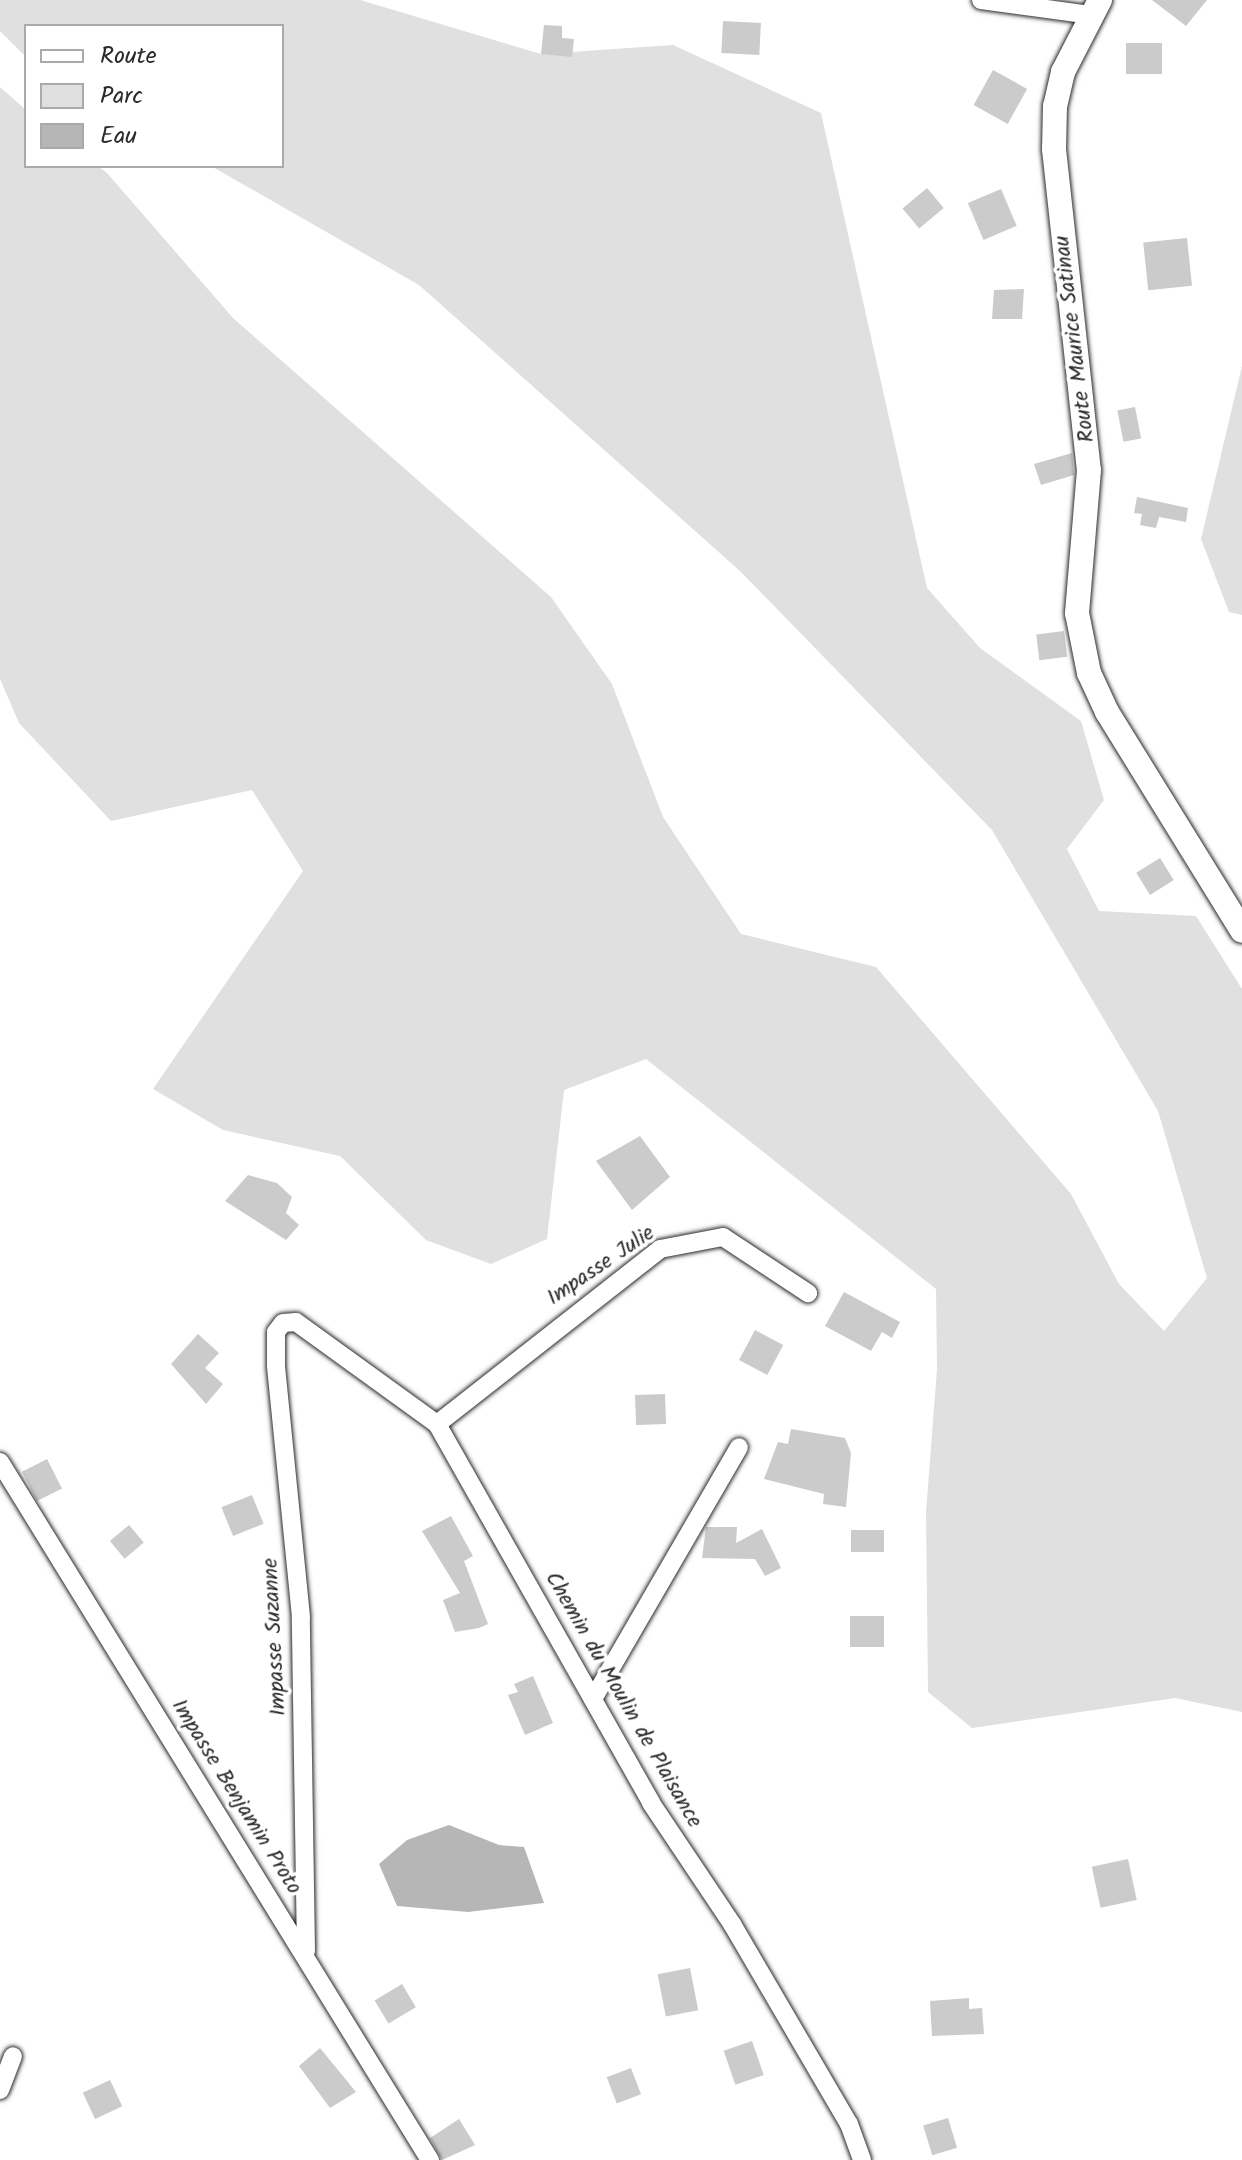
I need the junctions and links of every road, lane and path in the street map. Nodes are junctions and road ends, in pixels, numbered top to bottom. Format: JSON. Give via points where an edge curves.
{"nodes":[{"id":1,"x":981,"y":0,"type":"edge"},
{"id":2,"x":1095,"y":7,"type":"edge"},
{"id":3,"x":1242,"y":931,"type":"edge"},
{"id":4,"x":808,"y":1293,"type":"dead end"},
{"id":5,"x":283,"y":1323,"type":"joint"},
{"id":6,"x":437,"y":1424,"type":"junction"},
{"id":7,"x":739,"y":1447,"type":"dead end"},
{"id":8,"x":0,"y":1462,"type":"edge"},
{"id":9,"x":593,"y":1699,"type":"junction"},
{"id":10,"x":306,"y":1951,"type":"junction"},
{"id":11,"x":13,"y":2056,"type":"dead end"},
{"id":12,"x":0,"y":2090,"type":"edge"},
{"id":13,"x":430,"y":2160,"type":"edge"},
{"id":14,"x":862,"y":2160,"type":"edge"}],
"edges":[{"from":1,"to":2,"type":"street"},
{"from":2,"to":3,"type":"main road","name":"Route Maurice Satinau","via":[[1063,72],[1054,149],[1089,470],[1077,613],[1089,673],[1107,712]]},
{"from":4,"to":6,"type":"street","name":"Impasse Julie","via":[[723,1237],[660,1249]]},
{"from":5,"to":6,"type":"street","name":"Chemin du Moulin de Plaisance","via":[[310,1330]]},
{"from":5,"to":10,"type":"street","name":"Impasse Suzanne","via":[[276,1332],[276,1365],[301,1617]]},
{"from":6,"to":9,"type":"street","name":"Chemin du Moulin de Plaisance"},
{"from":7,"to":9,"type":"street"},
{"from":8,"to":10,"type":"street","name":"Impasse Benjamin Proto","via":[[24,1510]]},
{"from":9,"to":14,"type":"street","name":"Chemin du Moulin de Plaisance","via":[[849,2124]]},
{"from":10,"to":13,"type":"street","name":"Impasse Benjamin Proto"},
{"from":11,"to":12,"type":"street"}]}
